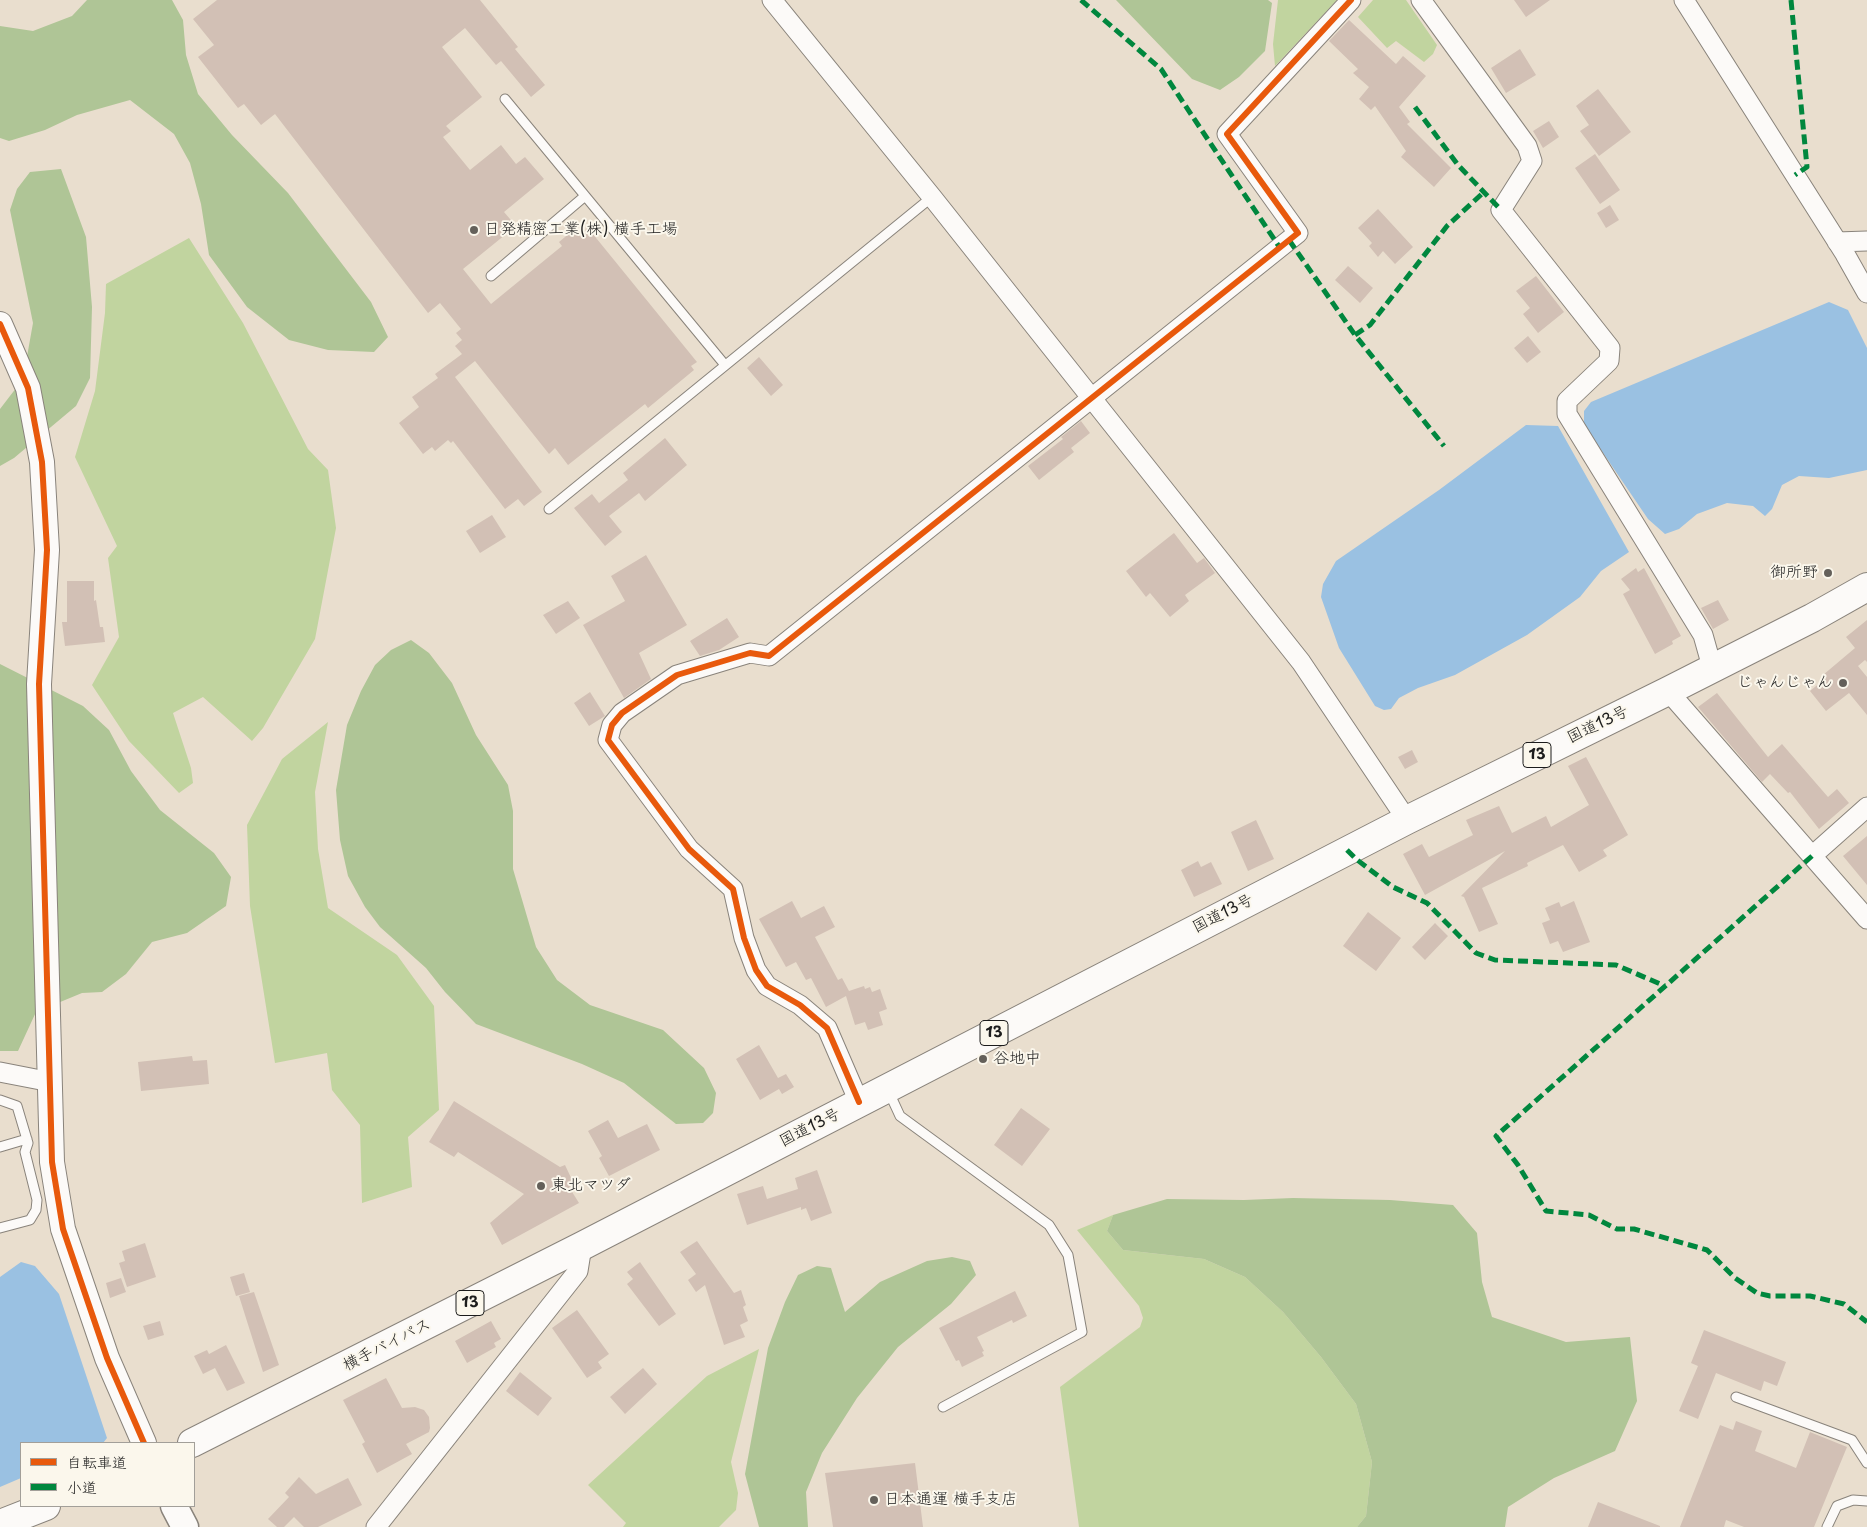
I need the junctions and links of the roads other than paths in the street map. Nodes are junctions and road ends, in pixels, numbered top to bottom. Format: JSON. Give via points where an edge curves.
{"nodes":[{"id":1,"x":772,"y":0,"type":"edge"},
{"id":2,"x":1351,"y":0,"type":"edge"},
{"id":3,"x":1421,"y":0,"type":"edge"},
{"id":4,"x":1684,"y":0,"type":"edge"},
{"id":5,"x":505,"y":99,"type":"dead end"},
{"id":6,"x":585,"y":196,"type":"junction"},
{"id":7,"x":932,"y":196,"type":"junction"},
{"id":8,"x":1867,"y":240,"type":"edge"},
{"id":9,"x":1837,"y":242,"type":"junction"},
{"id":10,"x":491,"y":276,"type":"dead end"},
{"id":11,"x":1867,"y":293,"type":"edge"},
{"id":12,"x":0,"y":324,"type":"edge"},
{"id":13,"x":725,"y":365,"type":"junction"},
{"id":14,"x":1091,"y":396,"type":"junction"},
{"id":15,"x":549,"y":509,"type":"dead end"},
{"id":16,"x":1867,"y":588,"type":"edge"},
{"id":17,"x":1712,"y":667,"type":"junction"},
{"id":18,"x":1668,"y":691,"type":"junction"},
{"id":19,"x":1867,"y":807,"type":"edge"},
{"id":20,"x":1406,"y":820,"type":"junction"},
{"id":21,"x":1812,"y":856,"type":"junction"},
{"id":22,"x":1867,"y":919,"type":"edge"},
{"id":23,"x":0,"y":1072,"type":"edge"},
{"id":24,"x":51,"y":1082,"type":"junction"},
{"id":25,"x":887,"y":1088,"type":"junction"},
{"id":26,"x":0,"y":1100,"type":"edge"},
{"id":27,"x":859,"y":1102,"type":"junction"},
{"id":28,"x":27,"y":1139,"type":"junction"},
{"id":29,"x":0,"y":1147,"type":"edge"},
{"id":30,"x":0,"y":1228,"type":"edge"},
{"id":31,"x":582,"y":1246,"type":"junction"},
{"id":32,"x":1736,"y":1397,"type":"dead end"},
{"id":33,"x":943,"y":1407,"type":"dead end"},
{"id":34,"x":144,"y":1442,"type":"edge"},
{"id":35,"x":194,"y":1442,"type":"edge"},
{"id":36,"x":1867,"y":1463,"type":"edge"},
{"id":37,"x":1867,"y":1501,"type":"edge"},
{"id":38,"x":43,"y":1507,"type":"edge"},
{"id":39,"x":175,"y":1507,"type":"edge"},
{"id":40,"x":0,"y":1524,"type":"edge"},
{"id":41,"x":185,"y":1527,"type":"edge"},
{"id":42,"x":376,"y":1527,"type":"edge"},
{"id":43,"x":1827,"y":1527,"type":"edge"}],
"edges":[{"from":1,"to":7,"type":"street"},
{"from":2,"to":14,"type":"street","via":[[1228,134],[1298,233]]},
{"from":3,"to":17,"type":"street","via":[[1527,146],[1532,161],[1501,210],[1610,348],[1609,361],[1567,401],[1567,414],[1703,634]]},
{"from":4,"to":9,"type":"street"},
{"from":5,"to":6,"type":"lane"},
{"from":6,"to":10,"type":"lane"},
{"from":6,"to":13,"type":"lane"},
{"from":7,"to":13,"type":"lane"},
{"from":7,"to":14,"type":"street"},
{"from":8,"to":9,"type":"street"},
{"from":9,"to":11,"type":"street"},
{"from":12,"to":24,"type":"street","via":[[28,388],[42,462],[47,550],[39,684]]},
{"from":13,"to":15,"type":"lane"},
{"from":14,"to":20,"type":"street","via":[[1301,662]]},
{"from":14,"to":27,"type":"street","via":[[769,656],[750,653],[677,675],[622,713],[612,725],[608,740],[689,849],[733,889],[744,938],[756,970],[767,986],[800,1005],[827,1028]]},
{"from":16,"to":17,"type":"highway","name":"国道13号","number":"13"},
{"from":17,"to":18,"type":"highway","name":"国道13号","number":"13"},
{"from":18,"to":20,"type":"highway","name":"国道13号","number":"13"},
{"from":18,"to":21,"type":"street"},
{"from":19,"to":21,"type":"street"},
{"from":20,"to":25,"type":"highway","name":"国道13号","number":"13"},
{"from":21,"to":22,"type":"street"},
{"from":23,"to":24,"type":"street"},
{"from":24,"to":34,"type":"street","via":[[52,1162],[63,1229],[106,1358]]},
{"from":25,"to":27,"type":"highway","name":"国道13号","number":"13"},
{"from":25,"to":33,"type":"lane","via":[[900,1116],[1049,1225],[1068,1255],[1082,1332]]},
{"from":26,"to":28,"type":"lane","via":[[17,1106]]},
{"from":27,"to":31,"type":"highway","name":"国道13号","number":"13"},
{"from":28,"to":29,"type":"lane"},
{"from":28,"to":30,"type":"lane","via":[[25,1152],[37,1200],[36,1210],[30,1220]]},
{"from":31,"to":35,"type":"highway","name":"横手バイパス","number":"13"},
{"from":31,"to":42,"type":"street","via":[[578,1271]]},
{"from":32,"to":36,"type":"lane","via":[[1852,1440]]},
{"from":37,"to":43,"type":"lane","via":[[1853,1500],[1837,1506]]},
{"from":38,"to":40,"type":"highway"},
{"from":39,"to":41,"type":"main road"}]}
